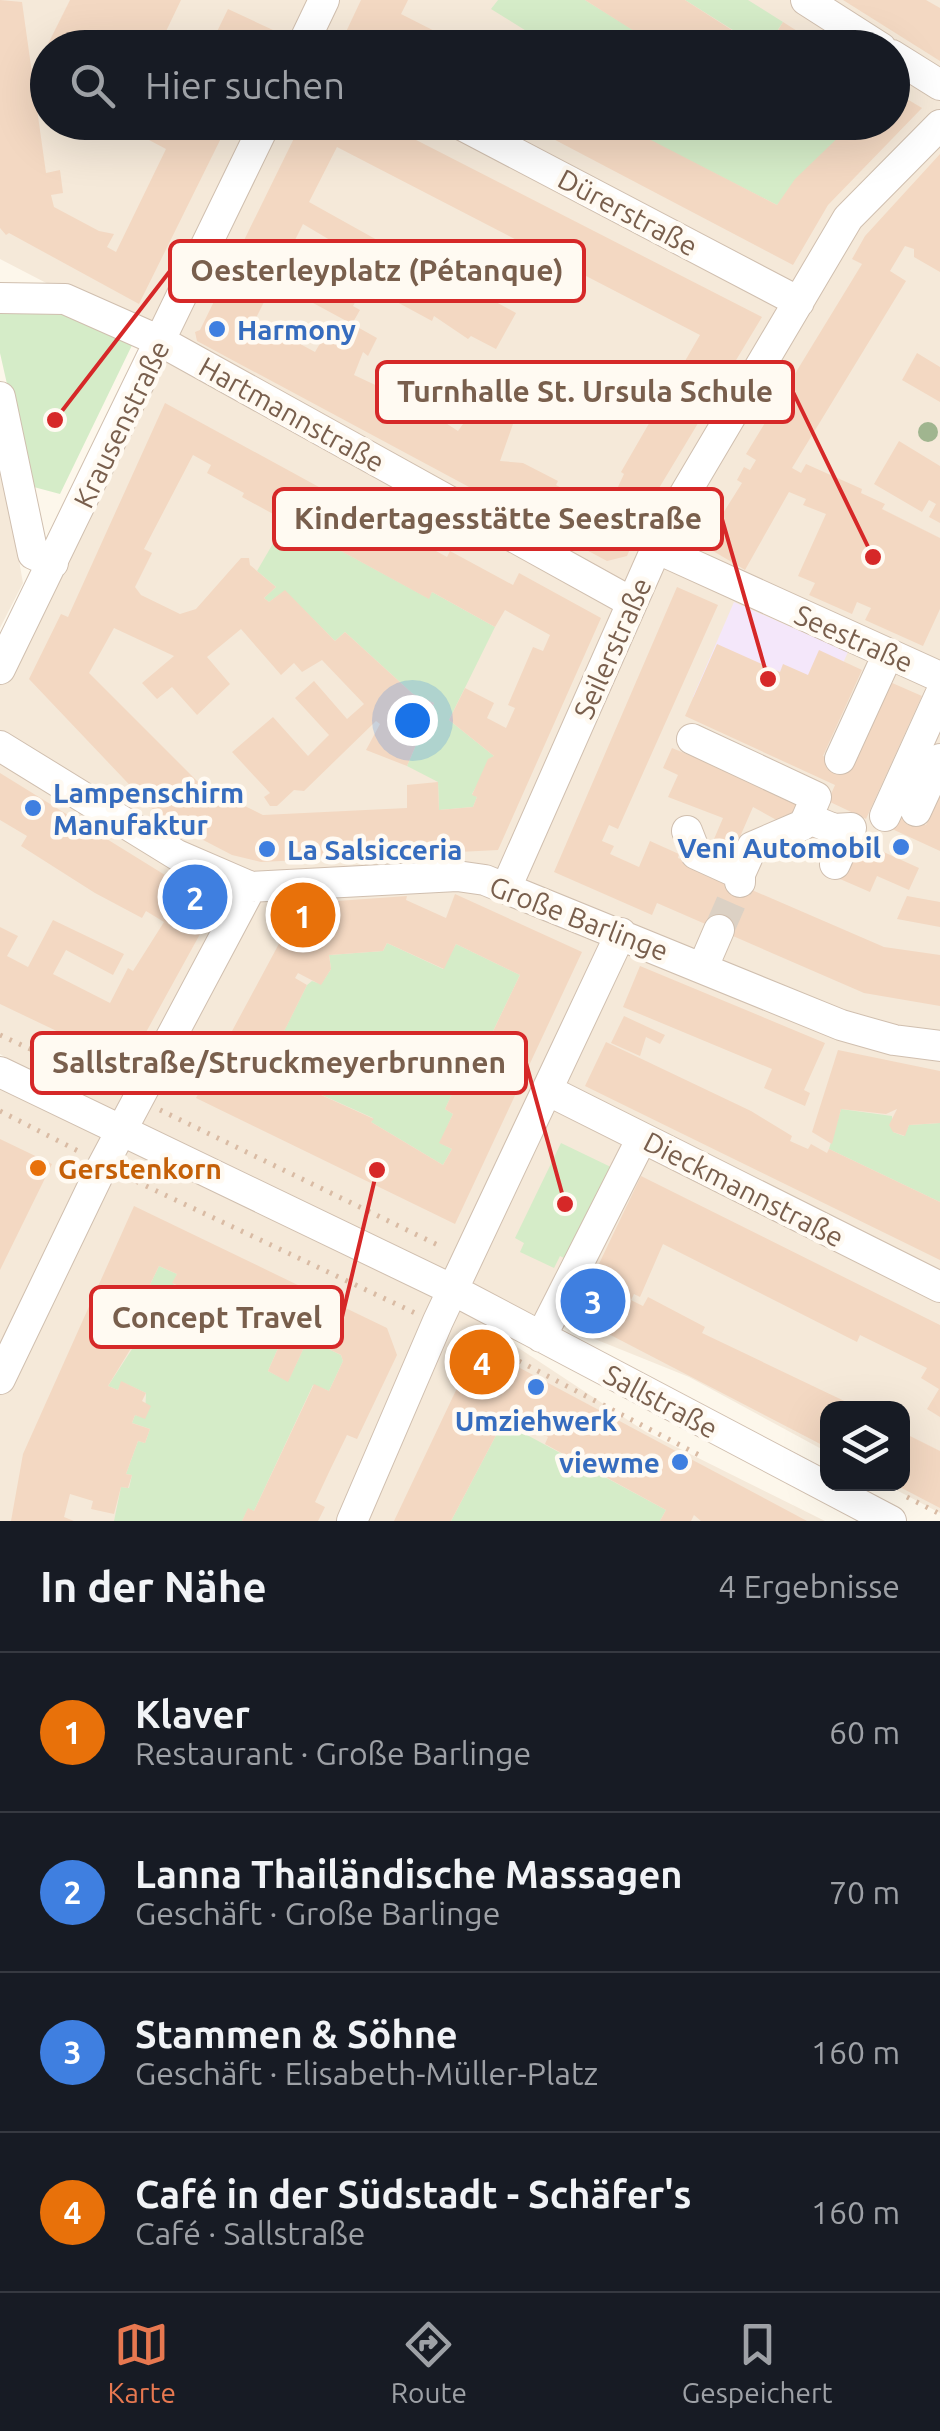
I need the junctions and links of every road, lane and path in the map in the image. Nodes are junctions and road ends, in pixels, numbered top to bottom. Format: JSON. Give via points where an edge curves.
{"nodes":[{"id":1,"x":324,"y":0,"type":"edge"},
{"id":2,"x":806,"y":0,"type":"edge"},
{"id":3,"x":312,"y":30,"type":"edge"},
{"id":4,"x":853,"y":30,"type":"edge"},
{"id":5,"x":910,"y":66,"type":"edge"},
{"id":6,"x":940,"y":85,"type":"edge"},
{"id":7,"x":940,"y":125,"type":"edge"},
{"id":8,"x":257,"y":140,"type":"edge"},
{"id":9,"x":490,"y":140,"type":"edge"},
{"id":10,"x":0,"y":298,"type":"edge"},
{"id":11,"x":799,"y":302,"type":"junction"},
{"id":12,"x":162,"y":342,"type":"junction"},
{"id":13,"x":0,"y":396,"type":"edge"},
{"id":14,"x":658,"y":549,"type":"junction"},
{"id":15,"x":53,"y":563,"type":"junction"},
{"id":16,"x":631,"y":602,"type":"junction"},
{"id":17,"x":888,"y":654,"type":"junction"},
{"id":18,"x":0,"y":669,"type":"edge"},
{"id":19,"x":940,"y":677,"type":"edge"},
{"id":20,"x":940,"y":695,"type":"edge"},
{"id":21,"x":692,"y":739,"type":"dead end"},
{"id":22,"x":0,"y":746,"type":"edge"},
{"id":23,"x":840,"y":759,"type":"dead end"},
{"id":24,"x":940,"y":759,"type":"edge"},
{"id":25,"x":916,"y":812,"type":"dead end"},
{"id":26,"x":807,"y":818,"type":"junction"},
{"id":27,"x":869,"y":827,"type":"junction"},
{"id":28,"x":687,"y":831,"type":"dead end"},
{"id":29,"x":834,"y":864,"type":"dead end"},
{"id":30,"x":251,"y":887,"type":"junction"},
{"id":31,"x":506,"y":888,"type":"junction"},
{"id":32,"x":719,"y":930,"type":"tunnel mouth"},
{"id":33,"x":621,"y":933,"type":"junction"},
{"id":34,"x":703,"y":967,"type":"junction"},
{"id":35,"x":940,"y":1046,"type":"edge"},
{"id":36,"x":0,"y":1072,"type":"edge"},
{"id":37,"x":549,"y":1091,"type":"junction"},
{"id":38,"x":122,"y":1132,"type":"junction"},
{"id":39,"x":642,"y":1138,"type":"junction"},
{"id":40,"x":940,"y":1287,"type":"edge"},
{"id":41,"x":453,"y":1290,"type":"junction"},
{"id":42,"x":541,"y":1337,"type":"junction"},
{"id":43,"x":0,"y":1379,"type":"edge"},
{"id":44,"x":352,"y":1521,"type":"edge"},
{"id":45,"x":890,"y":1521,"type":"edge"}],
"edges":[{"from":1,"to":3,"type":"street"},
{"from":2,"to":4,"type":"street"},
{"from":5,"to":6,"type":"street"},
{"from":7,"to":11,"type":"street","name":"Seilerstraße","via":[[848,218]]},
{"from":8,"to":12,"type":"street","name":"Krausenstraße"},
{"from":9,"to":11,"type":"street","name":"Dürerstraße"},
{"from":10,"to":12,"type":"street","name":"Hartmannstraße","via":[[64,299]]},
{"from":11,"to":14,"type":"street","name":"Seilerstraße"},
{"from":12,"to":15,"type":"street","name":"Krausenstraße"},
{"from":12,"to":16,"type":"street","name":"Hartmannstraße"},
{"from":13,"to":15,"type":"street","via":[[33,554]]},
{"from":14,"to":16,"type":"street","name":"Seilerstraße"},
{"from":14,"to":17,"type":"street","name":"Seestraße"},
{"from":15,"to":18,"type":"street","name":"Krausenstraße"},
{"from":16,"to":31,"type":"street","name":"Seilerstraße"},
{"from":17,"to":19,"type":"street","name":"Seestraße"},
{"from":17,"to":23,"type":"street"},
{"from":20,"to":27,"type":"street"},
{"from":21,"to":26,"type":"street","via":[[816,797]]},
{"from":22,"to":30,"type":"street","name":"Große Barlinge","via":[[178,855]]},
{"from":24,"to":25,"type":"street"},
{"from":26,"to":27,"type":"street","via":[[834,829]]},
{"from":26,"to":28,"type":"street","via":[[752,847],[740,878],[696,854]]},
{"from":27,"to":29,"type":"street"},
{"from":30,"to":31,"type":"street","name":"Große Barlinge","via":[[457,876]]},
{"from":30,"to":38,"type":"street"},
{"from":31,"to":33,"type":"street","name":"Große Barlinge"},
{"from":32,"to":34,"type":"street"},
{"from":33,"to":34,"type":"street","name":"Große Barlinge"},
{"from":33,"to":37,"type":"street"},
{"from":34,"to":35,"type":"street","name":"Große Barlinge","via":[[841,1025]]},
{"from":36,"to":38,"type":"street","name":"Sallstraße"},
{"from":37,"to":39,"type":"street","name":"Dieckmannstraße"},
{"from":37,"to":41,"type":"street"},
{"from":38,"to":41,"type":"street","name":"Sallstraße"},
{"from":38,"to":43,"type":"street"},
{"from":39,"to":40,"type":"street","name":"Dieckmannstraße"},
{"from":39,"to":42,"type":"street"},
{"from":41,"to":42,"type":"street","name":"Sallstraße"},
{"from":41,"to":44,"type":"street"},
{"from":42,"to":45,"type":"street","name":"Sallstraße"}]}
